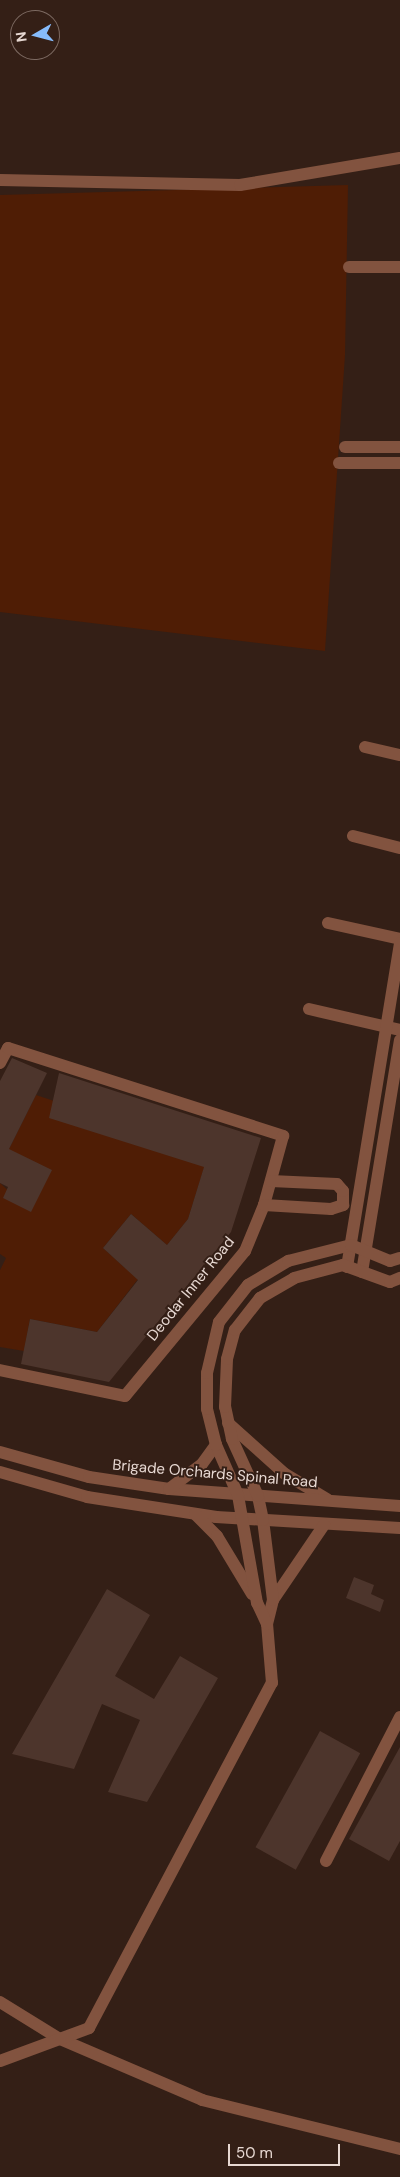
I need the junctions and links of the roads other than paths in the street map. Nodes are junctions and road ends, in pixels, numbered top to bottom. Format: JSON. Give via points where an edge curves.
{"nodes":[{"id":1,"x":400,"y":158,"type":"edge"},
{"id":2,"x":0,"y":180,"type":"edge"},
{"id":3,"x":400,"y":267,"type":"edge"},
{"id":4,"x":349,"y":268,"type":"dead end"},
{"id":5,"x":345,"y":447,"type":"dead end"},
{"id":6,"x":400,"y":447,"type":"edge"},
{"id":7,"x":339,"y":463,"type":"dead end"},
{"id":8,"x":400,"y":464,"type":"edge"},
{"id":9,"x":365,"y":747,"type":"dead end"},
{"id":10,"x":400,"y":755,"type":"edge"},
{"id":11,"x":353,"y":836,"type":"dead end"},
{"id":12,"x":400,"y":848,"type":"edge"},
{"id":13,"x":328,"y":922,"type":"dead end"},
{"id":14,"x":400,"y":939,"type":"edge"},
{"id":15,"x":400,"y":943,"type":"edge"},
{"id":16,"x":309,"y":1009,"type":"dead end"},
{"id":17,"x":386,"y":1027,"type":"junction"},
{"id":18,"x":400,"y":1030,"type":"edge"},
{"id":19,"x":400,"y":1040,"type":"edge"},
{"id":20,"x":0,"y":1063,"type":"edge"},
{"id":21,"x":271,"y":1182,"type":"junction"},
{"id":22,"x":264,"y":1205,"type":"junction"},
{"id":23,"x":351,"y":1245,"type":"junction"},
{"id":24,"x":366,"y":1251,"type":"junction"},
{"id":25,"x":400,"y":1258,"type":"edge"},
{"id":26,"x":347,"y":1267,"type":"junction"},
{"id":27,"x":362,"y":1272,"type":"junction"},
{"id":28,"x":400,"y":1278,"type":"edge"},
{"id":29,"x":0,"y":1370,"type":"edge"},
{"id":30,"x":228,"y":1423,"type":"junction"},
{"id":31,"x":216,"y":1445,"type":"junction"},
{"id":32,"x":0,"y":1452,"type":"edge"},
{"id":33,"x":0,"y":1472,"type":"edge"},
{"id":34,"x":169,"y":1489,"type":"junction"},
{"id":35,"x":238,"y":1495,"type":"junction"},
{"id":36,"x":258,"y":1496,"type":"junction"},
{"id":37,"x":330,"y":1501,"type":"junction"},
{"id":38,"x":400,"y":1506,"type":"edge"},
{"id":39,"x":195,"y":1514,"type":"junction"},
{"id":40,"x":243,"y":1519,"type":"junction"},
{"id":41,"x":263,"y":1520,"type":"junction"},
{"id":42,"x":324,"y":1525,"type":"junction"},
{"id":43,"x":400,"y":1528,"type":"edge"},
{"id":44,"x":273,"y":1600,"type":"junction"},
{"id":45,"x":257,"y":1603,"type":"junction"},
{"id":46,"x":268,"y":1624,"type":"junction"},
{"id":47,"x":400,"y":1716,"type":"edge"},
{"id":48,"x":326,"y":1861,"type":"dead end"},
{"id":49,"x":0,"y":2002,"type":"edge"},
{"id":50,"x":60,"y":2039,"type":"junction"},
{"id":51,"x":0,"y":2061,"type":"edge"},
{"id":52,"x":400,"y":2150,"type":"edge"}],
"edges":[{"from":1,"to":2,"type":"street","via":[[240,185]]},
{"from":3,"to":4,"type":"street"},
{"from":5,"to":6,"type":"street"},
{"from":7,"to":8,"type":"street"},
{"from":9,"to":10,"type":"street"},
{"from":11,"to":12,"type":"street"},
{"from":13,"to":14,"type":"street"},
{"from":15,"to":17,"type":"street"},
{"from":16,"to":17,"type":"street"},
{"from":17,"to":18,"type":"street"},
{"from":17,"to":23,"type":"street"},
{"from":19,"to":24,"type":"street"},
{"from":20,"to":21,"type":"street","name":"Deodar Inner Road","via":[[8,1048],[283,1136]]},
{"from":21,"to":22,"type":"street","name":"Deodar Inner Road"},
{"from":21,"to":22,"type":"street","via":[[337,1184],[343,1191],[342,1205],[332,1209]]},
{"from":22,"to":29,"type":"street","name":"Deodar Inner Road","via":[[245,1251],[125,1396]]},
{"from":23,"to":24,"type":"street"},
{"from":23,"to":26,"type":"street"},
{"from":23,"to":31,"type":"street","via":[[273,1267],[248,1284],[227,1308],[213,1339],[207,1373],[208,1409]]},
{"from":24,"to":25,"type":"street","via":[[390,1261]]},
{"from":24,"to":27,"type":"street"},
{"from":26,"to":27,"type":"street"},
{"from":26,"to":30,"type":"street","via":[[282,1283],[242,1318],[227,1359]]},
{"from":27,"to":28,"type":"street","via":[[390,1282]]},
{"from":30,"to":36,"type":"street"},
{"from":30,"to":37,"type":"street","via":[[285,1474]]},
{"from":31,"to":34,"type":"street","via":[[202,1464]]},
{"from":31,"to":35,"type":"street"},
{"from":32,"to":34,"type":"street","name":"Brigade Orchards Spinal Road","via":[[89,1478]]},
{"from":33,"to":39,"type":"street","via":[[87,1497]]},
{"from":34,"to":35,"type":"street","name":"Brigade Orchards Spinal Road"},
{"from":35,"to":36,"type":"street","name":"Brigade Orchards Spinal Road"},
{"from":35,"to":40,"type":"street"},
{"from":36,"to":37,"type":"street","name":"Brigade Orchards Spinal Road"},
{"from":36,"to":41,"type":"street"},
{"from":37,"to":38,"type":"street","name":"Brigade Orchards Spinal Road"},
{"from":39,"to":40,"type":"street"},
{"from":39,"to":45,"type":"street","via":[[217,1536]]},
{"from":40,"to":41,"type":"street"},
{"from":40,"to":45,"type":"street"},
{"from":41,"to":42,"type":"street"},
{"from":41,"to":44,"type":"street"},
{"from":42,"to":43,"type":"street"},
{"from":42,"to":44,"type":"street"},
{"from":44,"to":46,"type":"street"},
{"from":45,"to":46,"type":"street"},
{"from":46,"to":50,"type":"street","via":[[274,1663],[267,1698],[89,2028]]},
{"from":47,"to":48,"type":"street"},
{"from":49,"to":50,"type":"street"},
{"from":50,"to":51,"type":"street"},
{"from":50,"to":52,"type":"street","via":[[202,2100]]}]}
